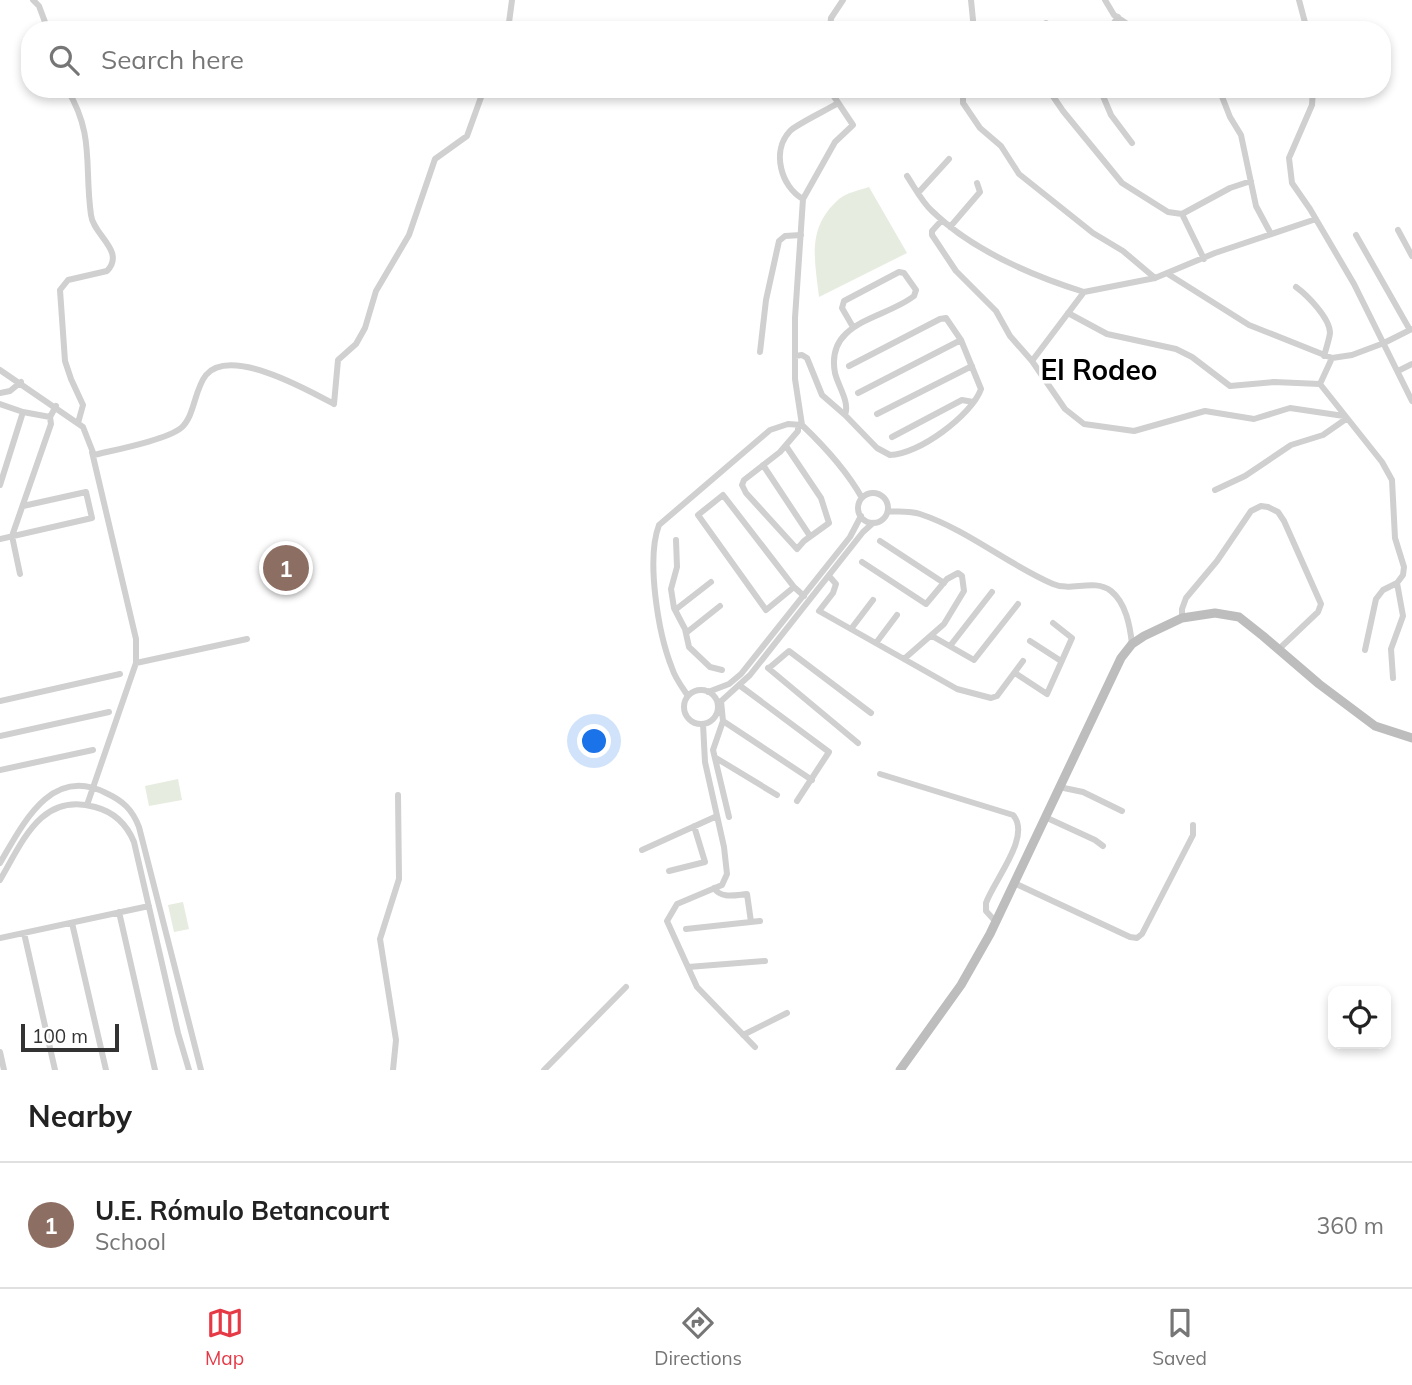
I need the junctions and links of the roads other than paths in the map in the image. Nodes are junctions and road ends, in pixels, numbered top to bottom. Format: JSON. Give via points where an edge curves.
{"nodes":[{"id":1,"x":33,"y":0,"type":"edge"},
{"id":2,"x":512,"y":0,"type":"edge"},
{"id":3,"x":843,"y":0,"type":"edge"},
{"id":4,"x":971,"y":0,"type":"edge"},
{"id":5,"x":1104,"y":0,"type":"edge"},
{"id":6,"x":1299,"y":0,"type":"edge"},
{"id":7,"x":1118,"y":17,"type":"junction"},
{"id":8,"x":45,"y":21,"type":"edge"},
{"id":9,"x":509,"y":21,"type":"edge"},
{"id":10,"x":831,"y":21,"type":"edge"},
{"id":11,"x":973,"y":21,"type":"edge"},
{"id":12,"x":1115,"y":21,"type":"edge"},
{"id":13,"x":1124,"y":21,"type":"edge"},
{"id":14,"x":1305,"y":21,"type":"edge"},
{"id":15,"x":72,"y":98,"type":"edge"},
{"id":16,"x":481,"y":98,"type":"edge"},
{"id":17,"x":834,"y":98,"type":"edge"},
{"id":18,"x":962,"y":98,"type":"edge"},
{"id":19,"x":1054,"y":98,"type":"edge"},
{"id":20,"x":1104,"y":98,"type":"edge"},
{"id":21,"x":1223,"y":98,"type":"edge"},
{"id":22,"x":1312,"y":98,"type":"edge"},
{"id":23,"x":838,"y":103,"type":"junction"},
{"id":24,"x":1132,"y":143,"type":"dead end"},
{"id":25,"x":949,"y":159,"type":"dead end"},
{"id":26,"x":907,"y":176,"type":"dead end"},
{"id":27,"x":1251,"y":181,"type":"junction"},
{"id":28,"x":977,"y":183,"type":"dead end"},
{"id":29,"x":918,"y":193,"type":"junction"},
{"id":30,"x":803,"y":199,"type":"junction"},
{"id":31,"x":1182,"y":214,"type":"junction"},
{"id":32,"x":1316,"y":219,"type":"junction"},
{"id":33,"x":942,"y":220,"type":"junction"},
{"id":34,"x":950,"y":227,"type":"junction"},
{"id":35,"x":1398,"y":230,"type":"dead end"},
{"id":36,"x":1271,"y":234,"type":"junction"},
{"id":37,"x":801,"y":235,"type":"junction"},
{"id":38,"x":1356,"y":235,"type":"dead end"},
{"id":39,"x":1412,"y":256,"type":"edge"},
{"id":40,"x":1204,"y":259,"type":"junction"},
{"id":41,"x":1167,"y":274,"type":"junction"},
{"id":42,"x":1155,"y":278,"type":"junction"},
{"id":43,"x":1296,"y":287,"type":"dead end"},
{"id":44,"x":1084,"y":292,"type":"junction"},
{"id":45,"x":1068,"y":313,"type":"junction"},
{"id":46,"x":853,"y":327,"type":"junction"},
{"id":47,"x":1411,"y":330,"type":"edge"},
{"id":48,"x":961,"y":340,"type":"junction"},
{"id":49,"x":1384,"y":343,"type":"junction"},
{"id":50,"x":760,"y":352,"type":"dead end"},
{"id":51,"x":795,"y":356,"type":"junction"},
{"id":52,"x":1324,"y":356,"type":"junction"},
{"id":53,"x":1332,"y":358,"type":"junction"},
{"id":54,"x":1032,"y":361,"type":"junction"},
{"id":55,"x":1412,"y":364,"type":"edge"},
{"id":56,"x":849,"y":366,"type":"dead end"},
{"id":57,"x":972,"y":366,"type":"junction"},
{"id":58,"x":0,"y":369,"type":"edge"},
{"id":59,"x":1398,"y":371,"type":"junction"},
{"id":60,"x":21,"y":382,"type":"junction"},
{"id":61,"x":1320,"y":384,"type":"junction"},
{"id":62,"x":0,"y":393,"type":"edge"},
{"id":63,"x":858,"y":393,"type":"dead end"},
{"id":64,"x":1412,"y":401,"type":"edge"},
{"id":65,"x":972,"y":402,"type":"junction"},
{"id":66,"x":0,"y":404,"type":"edge"},
{"id":67,"x":56,"y":406,"type":"junction"},
{"id":68,"x":23,"y":412,"type":"junction"},
{"id":69,"x":877,"y":414,"type":"dead end"},
{"id":70,"x":845,"y":415,"type":"junction"},
{"id":71,"x":50,"y":417,"type":"junction"},
{"id":72,"x":1345,"y":418,"type":"junction"},
{"id":73,"x":78,"y":423,"type":"junction"},
{"id":74,"x":800,"y":425,"type":"junction"},
{"id":75,"x":892,"y":437,"type":"dead end"},
{"id":76,"x":786,"y":446,"type":"junction"},
{"id":77,"x":763,"y":465,"type":"junction"},
{"id":78,"x":0,"y":485,"type":"edge"},
{"id":79,"x":1215,"y":490,"type":"dead end"},
{"id":80,"x":862,"y":498,"type":"junction"},
{"id":81,"x":23,"y":506,"type":"junction"},
{"id":82,"x":888,"y":511,"type":"junction"},
{"id":83,"x":861,"y":516,"type":"junction"},
{"id":84,"x":873,"y":523,"type":"junction"},
{"id":85,"x":12,"y":536,"type":"junction"},
{"id":86,"x":810,"y":536,"type":"junction"},
{"id":87,"x":0,"y":539,"type":"edge"},
{"id":88,"x":676,"y":540,"type":"dead end"},
{"id":89,"x":880,"y":541,"type":"dead end"},
{"id":90,"x":862,"y":562,"type":"dead end"},
{"id":91,"x":20,"y":574,"type":"dead end"},
{"id":92,"x":829,"y":576,"type":"junction"},
{"id":93,"x":711,"y":582,"type":"dead end"},
{"id":94,"x":944,"y":583,"type":"junction"},
{"id":95,"x":1396,"y":583,"type":"junction"},
{"id":96,"x":794,"y":587,"type":"junction"},
{"id":97,"x":992,"y":592,"type":"dead end"},
{"id":98,"x":804,"y":596,"type":"junction"},
{"id":99,"x":873,"y":600,"type":"dead end"},
{"id":100,"x":1018,"y":604,"type":"dead end"},
{"id":101,"x":720,"y":606,"type":"dead end"},
{"id":102,"x":675,"y":609,"type":"junction"},
{"id":103,"x":659,"y":614,"type":"junction"},
{"id":104,"x":897,"y":615,"type":"dead end"},
{"id":105,"x":1182,"y":618,"type":"junction"},
{"id":106,"x":1053,"y":623,"type":"dead end"},
{"id":107,"x":851,"y":629,"type":"junction"},
{"id":108,"x":686,"y":633,"type":"junction"},
{"id":109,"x":932,"y":636,"type":"junction"},
{"id":110,"x":247,"y":639,"type":"dead end"},
{"id":111,"x":1030,"y":641,"type":"dead end"},
{"id":112,"x":876,"y":643,"type":"junction"},
{"id":113,"x":1132,"y":644,"type":"junction"},
{"id":114,"x":950,"y":646,"type":"junction"},
{"id":115,"x":1279,"y":649,"type":"junction"},
{"id":116,"x":1365,"y":650,"type":"dead end"},
{"id":117,"x":904,"y":659,"type":"junction"},
{"id":118,"x":1023,"y":661,"type":"dead end"},
{"id":119,"x":1061,"y":661,"type":"junction"},
{"id":120,"x":761,"y":662,"type":"junction"},
{"id":121,"x":136,"y":663,"type":"junction"},
{"id":122,"x":769,"y":668,"type":"junction"},
{"id":123,"x":722,"y":670,"type":"dead end"},
{"id":124,"x":1014,"y":673,"type":"junction"},
{"id":125,"x":120,"y":674,"type":"dead end"},
{"id":126,"x":1394,"y":678,"type":"dead end"},
{"id":127,"x":739,"y":685,"type":"junction"},
{"id":128,"x":708,"y":692,"type":"junction"},
{"id":129,"x":688,"y":696,"type":"junction"},
{"id":130,"x":0,"y":701,"type":"edge"},
{"id":131,"x":719,"y":703,"type":"junction"},
{"id":132,"x":109,"y":712,"type":"dead end"},
{"id":133,"x":871,"y":713,"type":"dead end"},
{"id":134,"x":723,"y":721,"type":"junction"},
{"id":135,"x":703,"y":724,"type":"junction"},
{"id":136,"x":0,"y":736,"type":"edge"},
{"id":137,"x":1412,"y":738,"type":"edge"},
{"id":138,"x":858,"y":743,"type":"dead end"},
{"id":139,"x":93,"y":750,"type":"dead end"},
{"id":140,"x":716,"y":758,"type":"junction"},
{"id":141,"x":0,"y":770,"type":"edge"},
{"id":142,"x":880,"y":775,"type":"dead end"},
{"id":143,"x":812,"y":780,"type":"junction"},
{"id":144,"x":92,"y":786,"type":"junction"},
{"id":145,"x":1059,"y":787,"type":"junction"},
{"id":146,"x":398,"y":795,"type":"dead end"},
{"id":147,"x":777,"y":795,"type":"dead end"},
{"id":148,"x":797,"y":801,"type":"dead end"},
{"id":149,"x":87,"y":805,"type":"junction"},
{"id":150,"x":1122,"y":811,"type":"dead end"},
{"id":151,"x":717,"y":816,"type":"junction"},
{"id":152,"x":729,"y":817,"type":"dead end"},
{"id":153,"x":1045,"y":817,"type":"junction"},
{"id":154,"x":1194,"y":825,"type":"dead end"},
{"id":155,"x":694,"y":826,"type":"junction"},
{"id":156,"x":1103,"y":846,"type":"dead end"},
{"id":157,"x":642,"y":850,"type":"dead end"},
{"id":158,"x":0,"y":863,"type":"edge"},
{"id":159,"x":669,"y":871,"type":"dead end"},
{"id":160,"x":0,"y":880,"type":"edge"},
{"id":161,"x":1014,"y":883,"type":"junction"},
{"id":162,"x":714,"y":888,"type":"junction"},
{"id":163,"x":149,"y":906,"type":"junction"},
{"id":164,"x":119,"y":912,"type":"junction"},
{"id":165,"x":760,"y":921,"type":"dead end"},
{"id":166,"x":751,"y":922,"type":"junction"},
{"id":167,"x":996,"y":922,"type":"junction"},
{"id":168,"x":72,"y":923,"type":"junction"},
{"id":169,"x":686,"y":929,"type":"dead end"},
{"id":170,"x":24,"y":933,"type":"junction"},
{"id":171,"x":0,"y":938,"type":"edge"},
{"id":172,"x":765,"y":961,"type":"dead end"},
{"id":173,"x":688,"y":967,"type":"junction"},
{"id":174,"x":626,"y":987,"type":"dead end"},
{"id":175,"x":787,"y":1013,"type":"dead end"},
{"id":176,"x":743,"y":1035,"type":"junction"},
{"id":177,"x":755,"y":1047,"type":"dead end"},
{"id":178,"x":0,"y":1052,"type":"edge"},
{"id":179,"x":4,"y":1070,"type":"edge"},
{"id":180,"x":55,"y":1070,"type":"edge"},
{"id":181,"x":106,"y":1070,"type":"edge"},
{"id":182,"x":155,"y":1070,"type":"edge"},
{"id":183,"x":189,"y":1070,"type":"edge"},
{"id":184,"x":201,"y":1070,"type":"edge"},
{"id":185,"x":393,"y":1070,"type":"edge"},
{"id":186,"x":544,"y":1070,"type":"edge"},
{"id":187,"x":900,"y":1070,"type":"edge"}],
"edges":[{"from":1,"to":8,"type":"street"},
{"from":2,"to":9,"type":"street"},
{"from":3,"to":10,"type":"street"},
{"from":4,"to":11,"type":"street"},
{"from":5,"to":7,"type":"street"},
{"from":6,"to":14,"type":"street"},
{"from":7,"to":12,"type":"street"},
{"from":7,"to":13,"type":"street"},
{"from":15,"to":73,"type":"street","via":[[86,133],[91,219],[113,257],[107,271],[71,279],[60,290],[66,367],[83,405]]},
{"from":16,"to":58,"type":"street","via":[[467,136],[435,159],[409,234],[376,291],[365,328],[338,360],[334,404],[276,377],[231,364],[205,376],[180,428],[94,455],[83,427]]},
{"from":17,"to":23,"type":"street"},
{"from":18,"to":42,"type":"street","via":[[979,128],[1001,146],[1019,174]]},
{"from":19,"to":31,"type":"street","via":[[1122,183],[1168,212]]},
{"from":20,"to":24,"type":"street"},
{"from":21,"to":27,"type":"street","via":[[1241,135]]},
{"from":22,"to":32,"type":"street","via":[[1289,158],[1292,183]]},
{"from":23,"to":30,"type":"street","via":[[853,127],[835,142]]},
{"from":23,"to":30,"type":"street","via":[[793,129],[785,141],[782,174]]},
{"from":25,"to":29,"type":"street"},
{"from":26,"to":29,"type":"street"},
{"from":27,"to":31,"type":"street"},
{"from":27,"to":36,"type":"street","via":[[1256,206]]},
{"from":28,"to":34,"type":"street","via":[[980,192]]},
{"from":29,"to":33,"type":"street"},
{"from":30,"to":37,"type":"street"},
{"from":31,"to":40,"type":"street"},
{"from":32,"to":36,"type":"street"},
{"from":32,"to":49,"type":"street"},
{"from":33,"to":34,"type":"street"},
{"from":33,"to":54,"type":"street","via":[[932,235],[956,271],[993,308]]},
{"from":34,"to":44,"type":"street","via":[[987,252]]},
{"from":35,"to":39,"type":"street"},
{"from":36,"to":40,"type":"street"},
{"from":37,"to":50,"type":"street","via":[[779,241]]},
{"from":37,"to":51,"type":"street"},
{"from":38,"to":47,"type":"street"},
{"from":40,"to":41,"type":"street"},
{"from":41,"to":42,"type":"street"},
{"from":41,"to":52,"type":"street","via":[[1250,325]]},
{"from":42,"to":44,"type":"street"},
{"from":43,"to":52,"type":"street","via":[[1311,299],[1329,327]]},
{"from":44,"to":45,"type":"street"},
{"from":45,"to":54,"type":"street"},
{"from":45,"to":61,"type":"street","via":[[1107,334],[1176,349],[1230,386]]},
{"from":46,"to":46,"type":"street","via":[[914,296],[916,290],[904,273],[844,301],[842,309]]},
{"from":46,"to":70,"type":"street","via":[[835,352]]},
{"from":47,"to":49,"type":"street"},
{"from":48,"to":56,"type":"street","via":[[951,323],[942,318]]},
{"from":48,"to":57,"type":"street"},
{"from":48,"to":63,"type":"street"},
{"from":49,"to":53,"type":"street"},
{"from":49,"to":59,"type":"street"},
{"from":51,"to":70,"type":"street","via":[[807,358],[819,390]]},
{"from":51,"to":74,"type":"street"},
{"from":52,"to":53,"type":"street"},
{"from":53,"to":61,"type":"street"},
{"from":54,"to":72,"type":"street","via":[[1065,409],[1091,427],[1134,431],[1205,411],[1254,419],[1295,408]]},
{"from":55,"to":59,"type":"street"},
{"from":57,"to":65,"type":"street","via":[[981,385]]},
{"from":57,"to":69,"type":"street"},
{"from":58,"to":60,"type":"street"},
{"from":59,"to":64,"type":"street"},
{"from":60,"to":62,"type":"street"},
{"from":60,"to":67,"type":"street"},
{"from":61,"to":72,"type":"street"},
{"from":65,"to":70,"type":"street","via":[[935,437],[895,456],[880,451]]},
{"from":65,"to":75,"type":"street","via":[[962,400]]},
{"from":66,"to":68,"type":"street"},
{"from":67,"to":71,"type":"street"},
{"from":67,"to":73,"type":"street"},
{"from":68,"to":71,"type":"street"},
{"from":68,"to":78,"type":"street"},
{"from":71,"to":81,"type":"street"},
{"from":72,"to":79,"type":"street","via":[[1323,435],[1290,445]]},
{"from":72,"to":95,"type":"street","via":[[1392,480],[1395,538],[1405,567]]},
{"from":73,"to":121,"type":"street","via":[[93,458],[136,639]]},
{"from":74,"to":76,"type":"street"},
{"from":74,"to":80,"type":"street"},
{"from":74,"to":103,"type":"street","via":[[770,430],[659,525],[653,539]]},
{"from":76,"to":77,"type":"street"},
{"from":76,"to":86,"type":"street","via":[[821,498],[830,523]]},
{"from":77,"to":86,"type":"street"},
{"from":77,"to":86,"type":"street","via":[[744,480],[746,493],[797,549]]},
{"from":80,"to":82,"type":"street","via":[[880,495]]},
{"from":80,"to":83,"type":"street"},
{"from":81,"to":85,"type":"street"},
{"from":81,"to":85,"type":"street","via":[[86,492],[92,518]]},
{"from":82,"to":84,"type":"street"},
{"from":82,"to":113,"type":"street","via":[[917,513],[972,537],[1058,586],[1096,585],[1110,590],[1122,604]]},
{"from":83,"to":84,"type":"street"},
{"from":83,"to":98,"type":"street"},
{"from":84,"to":92,"type":"street"},
{"from":85,"to":87,"type":"street"},
{"from":85,"to":91,"type":"street"},
{"from":88,"to":102,"type":"street","via":[[677,567],[671,589]]},
{"from":89,"to":94,"type":"street"},
{"from":90,"to":94,"type":"street","via":[[926,604]]},
{"from":92,"to":107,"type":"street","via":[[836,584],[819,611]]},
{"from":92,"to":120,"type":"street"},
{"from":93,"to":102,"type":"street"},
{"from":94,"to":109,"type":"street","via":[[958,573],[964,591]]},
{"from":95,"to":116,"type":"street","via":[[1376,599]]},
{"from":95,"to":126,"type":"street","via":[[1403,616],[1391,649]]},
{"from":96,"to":96,"type":"street","via":[[723,495],[698,515],[766,610]]},
{"from":96,"to":98,"type":"street"},
{"from":97,"to":114,"type":"street"},
{"from":98,"to":128,"type":"street","via":[[741,674]]},
{"from":99,"to":107,"type":"street"},
{"from":100,"to":114,"type":"street","via":[[974,660]]},
{"from":101,"to":108,"type":"street"},
{"from":102,"to":103,"type":"street"},
{"from":102,"to":108,"type":"street"},
{"from":103,"to":129,"type":"street","via":[[673,671]]},
{"from":104,"to":112,"type":"street"},
{"from":105,"to":113,"type":"main road"},
{"from":105,"to":115,"type":"main road","via":[[1214,612],[1239,617]]},
{"from":105,"to":115,"type":"street","via":[[1186,598],[1248,515],[1268,506],[1284,521],[1321,606]]},
{"from":106,"to":119,"type":"street","via":[[1072,638]]},
{"from":107,"to":112,"type":"street"},
{"from":108,"to":123,"type":"street","via":[[698,658]]},
{"from":109,"to":114,"type":"street"},
{"from":109,"to":117,"type":"street"},
{"from":110,"to":121,"type":"street"},
{"from":111,"to":119,"type":"street"},
{"from":112,"to":117,"type":"street"},
{"from":113,"to":145,"type":"main road"},
{"from":115,"to":137,"type":"main road","via":[[1375,726]]},
{"from":117,"to":124,"type":"street","via":[[957,689],[991,698]]},
{"from":118,"to":124,"type":"street"},
{"from":119,"to":124,"type":"street","via":[[1047,694]]},
{"from":120,"to":122,"type":"street"},
{"from":120,"to":127,"type":"street"},
{"from":121,"to":144,"type":"street"},
{"from":122,"to":133,"type":"street","via":[[789,651]]},
{"from":122,"to":138,"type":"street"},
{"from":125,"to":130,"type":"street"},
{"from":127,"to":131,"type":"street"},
{"from":127,"to":143,"type":"street","via":[[830,752]]},
{"from":128,"to":129,"type":"street","via":[[697,690]]},
{"from":128,"to":131,"type":"street"},
{"from":129,"to":135,"type":"street","via":[[684,706],[687,718]]},
{"from":131,"to":134,"type":"street"},
{"from":131,"to":135,"type":"street","via":[[716,715]]},
{"from":132,"to":136,"type":"street"},
{"from":134,"to":140,"type":"street","via":[[713,750]]},
{"from":134,"to":143,"type":"street"},
{"from":135,"to":151,"type":"street","via":[[705,762]]},
{"from":139,"to":141,"type":"street"},
{"from":140,"to":147,"type":"street"},
{"from":140,"to":152,"type":"street"},
{"from":142,"to":167,"type":"street","via":[[1018,820],[1016,845],[986,903],[986,911]]},
{"from":143,"to":148,"type":"street"},
{"from":144,"to":149,"type":"street"},
{"from":144,"to":158,"type":"street","via":[[64,788],[42,800]]},
{"from":144,"to":184,"type":"street","via":[[120,800],[135,817]]},
{"from":145,"to":150,"type":"street","via":[[1083,792]]},
{"from":145,"to":153,"type":"main road"},
{"from":146,"to":185,"type":"street","via":[[398,879],[380,939],[396,1040]]},
{"from":149,"to":160,"type":"street","via":[[52,809],[35,823]]},
{"from":149,"to":163,"type":"street","via":[[103,809],[129,830]]},
{"from":151,"to":155,"type":"street"},
{"from":151,"to":162,"type":"street","via":[[727,874],[722,885]]},
{"from":153,"to":156,"type":"street"},
{"from":153,"to":161,"type":"main road"},
{"from":154,"to":161,"type":"street","via":[[1193,835],[1137,938]]},
{"from":155,"to":157,"type":"street"},
{"from":155,"to":159,"type":"street","via":[[705,862]]},
{"from":161,"to":167,"type":"main road"},
{"from":162,"to":166,"type":"street","via":[[724,896],[747,894]]},
{"from":162,"to":173,"type":"street","via":[[677,904],[667,921]]},
{"from":163,"to":164,"type":"street"},
{"from":163,"to":183,"type":"street"},
{"from":164,"to":168,"type":"street"},
{"from":164,"to":182,"type":"street"},
{"from":165,"to":166,"type":"street"},
{"from":166,"to":169,"type":"street"},
{"from":167,"to":187,"type":"main road","via":[[961,985]]},
{"from":168,"to":170,"type":"street"},
{"from":168,"to":181,"type":"street"},
{"from":170,"to":171,"type":"street"},
{"from":170,"to":180,"type":"street"},
{"from":172,"to":173,"type":"street"},
{"from":173,"to":176,"type":"street","via":[[697,987]]},
{"from":174,"to":186,"type":"street"},
{"from":175,"to":176,"type":"street"},
{"from":176,"to":177,"type":"street"},
{"from":178,"to":179,"type":"street"}]}
